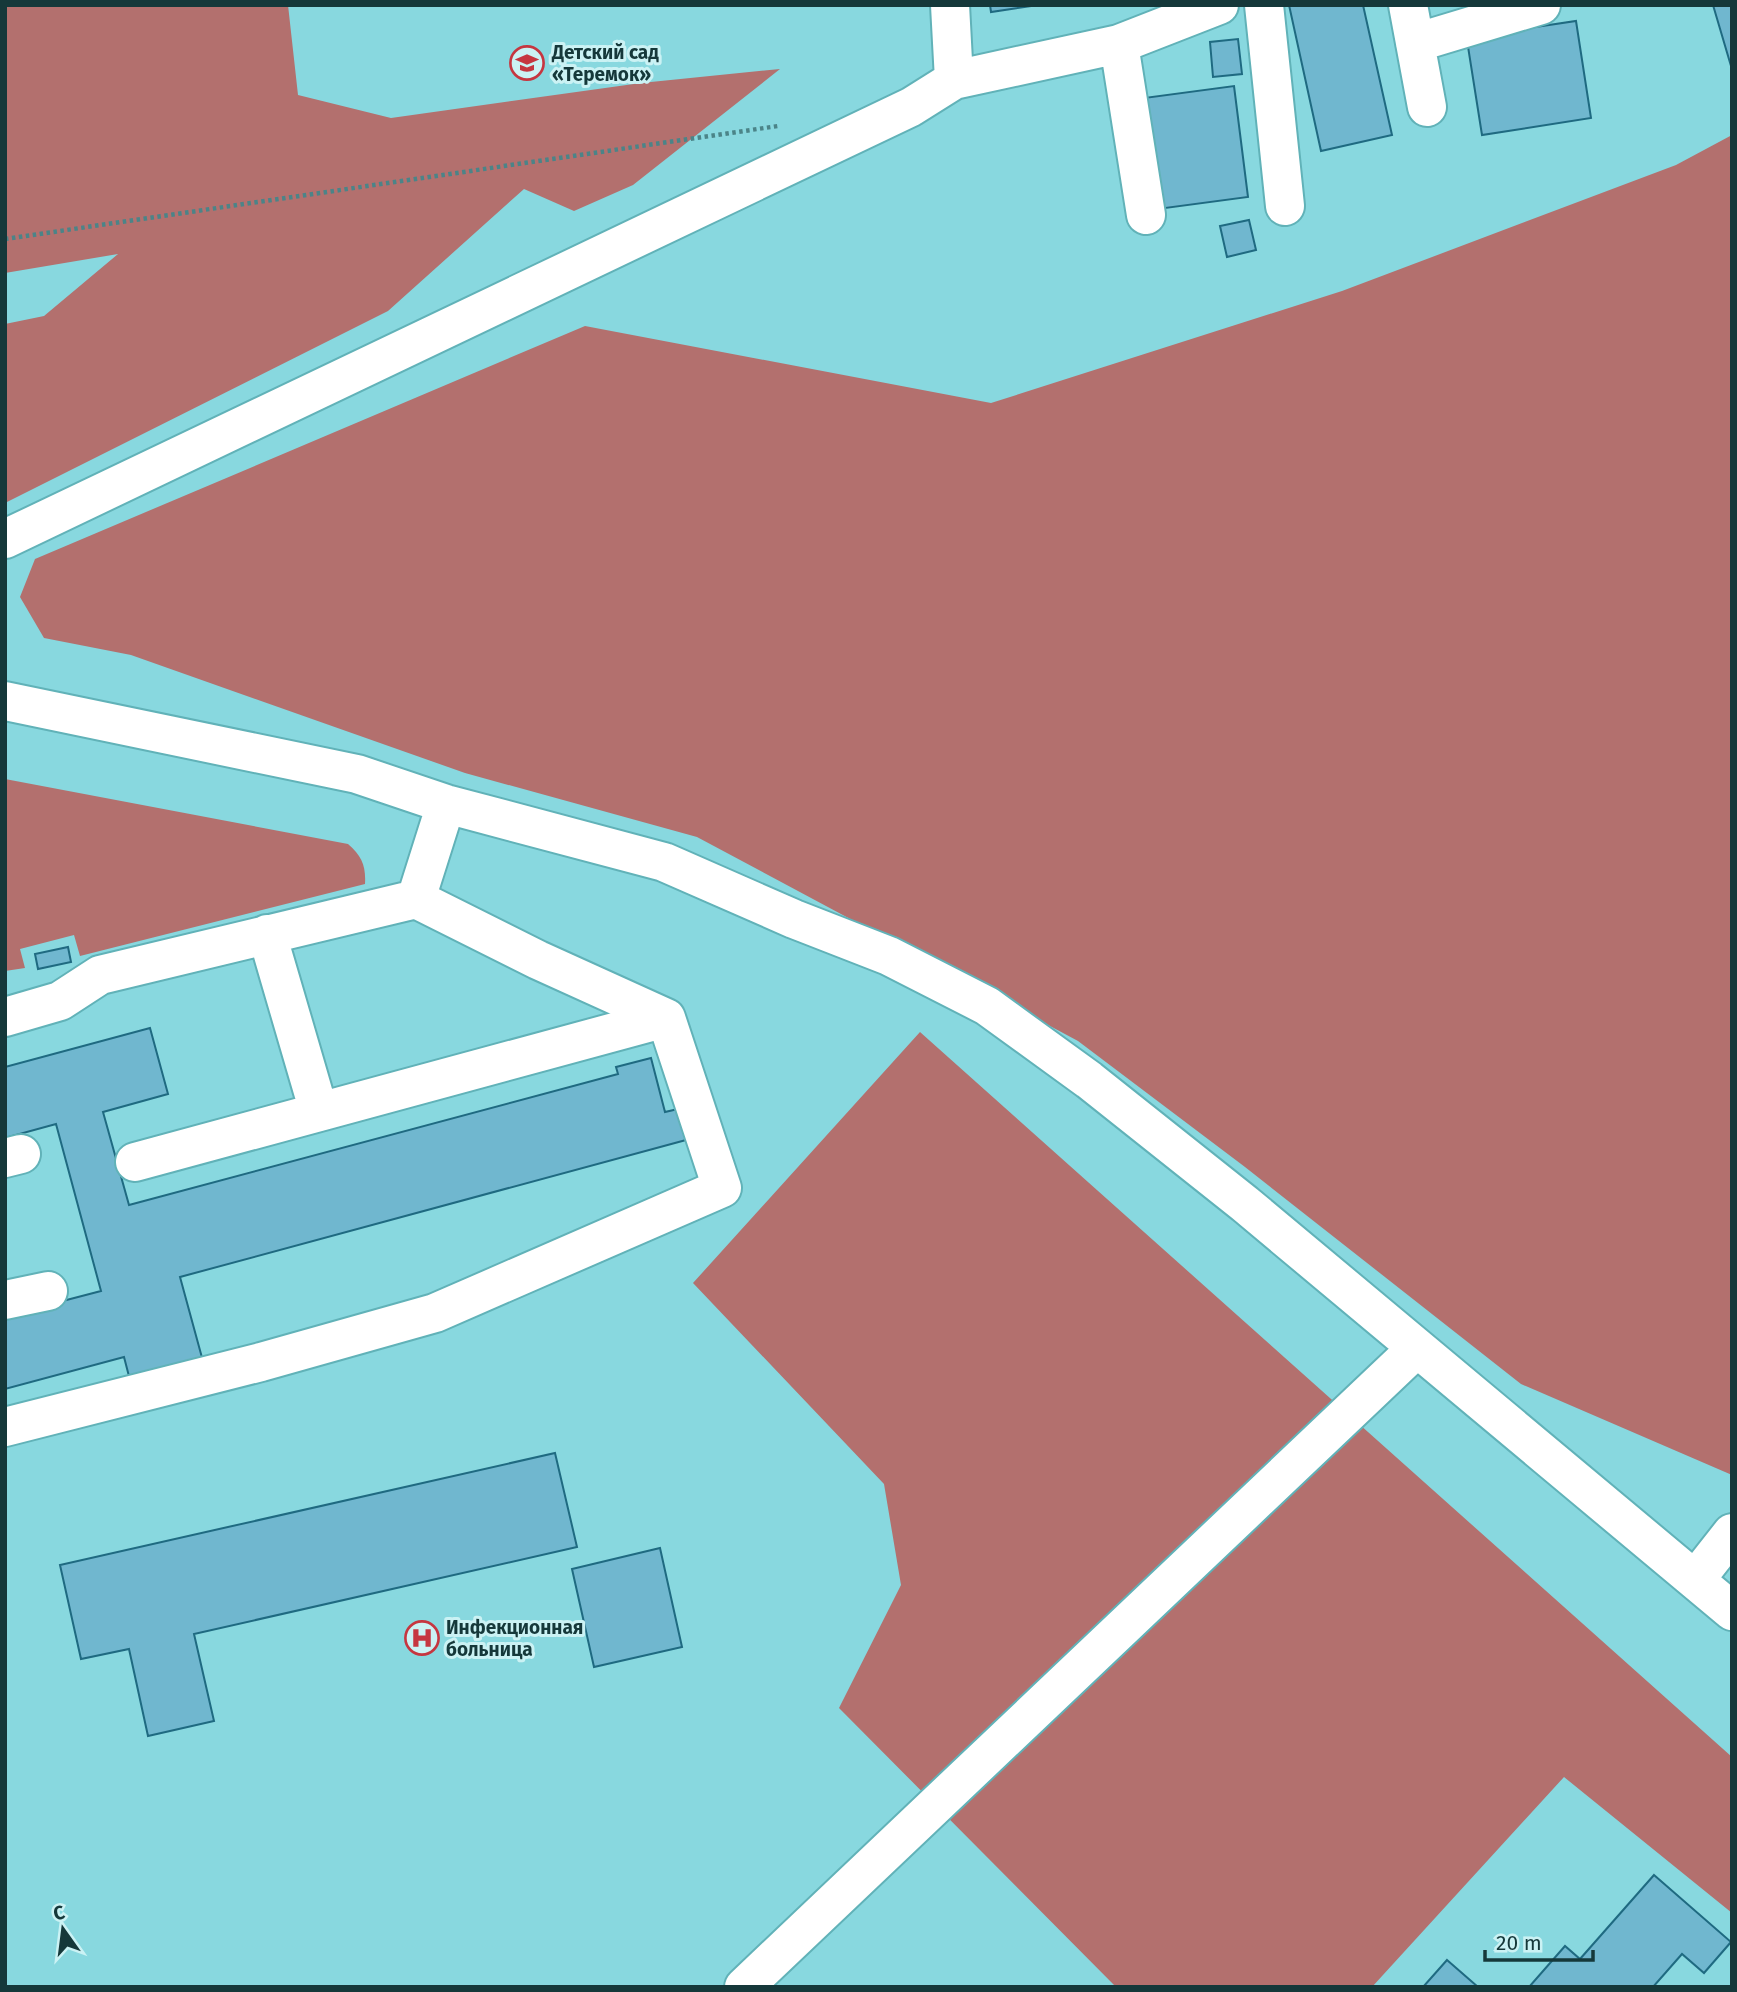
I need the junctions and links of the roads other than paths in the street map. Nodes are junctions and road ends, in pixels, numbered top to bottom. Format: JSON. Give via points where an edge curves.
{"nodes":[{"id":1,"x":950,"y":5,"type":"edge"},
{"id":2,"x":1219,"y":5,"type":"edge"},
{"id":3,"x":1264,"y":5,"type":"edge"},
{"id":4,"x":1408,"y":5,"type":"edge"},
{"id":5,"x":1541,"y":5,"type":"edge"},
{"id":6,"x":1415,"y":43,"type":"junction"},
{"id":7,"x":1119,"y":44,"type":"junction"},
{"id":8,"x":954,"y":80,"type":"junction"},
{"id":9,"x":1427,"y":107,"type":"dead end"},
{"id":10,"x":1285,"y":206,"type":"dead end"},
{"id":11,"x":1146,"y":215,"type":"dead end"},
{"id":12,"x":5,"y":539,"type":"edge"},
{"id":13,"x":5,"y":701,"type":"edge"},
{"id":14,"x":446,"y":804,"type":"junction"},
{"id":15,"x":416,"y":899,"type":"junction"},
{"id":16,"x":267,"y":934,"type":"junction"},
{"id":17,"x":5,"y":1017,"type":"edge"},
{"id":18,"x":666,"y":1018,"type":"junction"},
{"id":19,"x":319,"y":1112,"type":"junction"},
{"id":20,"x":135,"y":1162,"type":"dead end"},
{"id":21,"x":48,"y":1291,"type":"dead end"},
{"id":22,"x":5,"y":1300,"type":"edge"},
{"id":23,"x":1417,"y":1348,"type":"junction"},
{"id":24,"x":5,"y":1427,"type":"edge"},
{"id":25,"x":1732,"y":1533,"type":"edge"},
{"id":26,"x":1695,"y":1580,"type":"junction"},
{"id":27,"x":1732,"y":1611,"type":"edge"},
{"id":28,"x":744,"y":1987,"type":"edge"}],
"edges":[{"from":1,"to":8,"type":"street"},
{"from":2,"to":7,"type":"street"},
{"from":3,"to":10,"type":"street"},
{"from":4,"to":6,"type":"street"},
{"from":5,"to":6,"type":"street"},
{"from":6,"to":9,"type":"street"},
{"from":7,"to":8,"type":"street"},
{"from":7,"to":11,"type":"street"},
{"from":8,"to":12,"type":"street","via":[[911,107]]},
{"from":13,"to":14,"type":"street","via":[[357,774]]},
{"from":14,"to":15,"type":"street"},
{"from":14,"to":23,"type":"street","via":[[664,862],[889,956],[987,1006],[1245,1204]]},
{"from":15,"to":16,"type":"street"},
{"from":15,"to":18,"type":"street"},
{"from":16,"to":17,"type":"street","via":[[100,975],[60,1001]]},
{"from":16,"to":19,"type":"street"},
{"from":18,"to":19,"type":"street"},
{"from":18,"to":24,"type":"street","via":[[722,1188],[435,1313]]},
{"from":19,"to":20,"type":"street"},
{"from":21,"to":22,"type":"street"},
{"from":23,"to":26,"type":"street"},
{"from":23,"to":28,"type":"street"},
{"from":25,"to":26,"type":"street"},
{"from":26,"to":27,"type":"street"}]}
